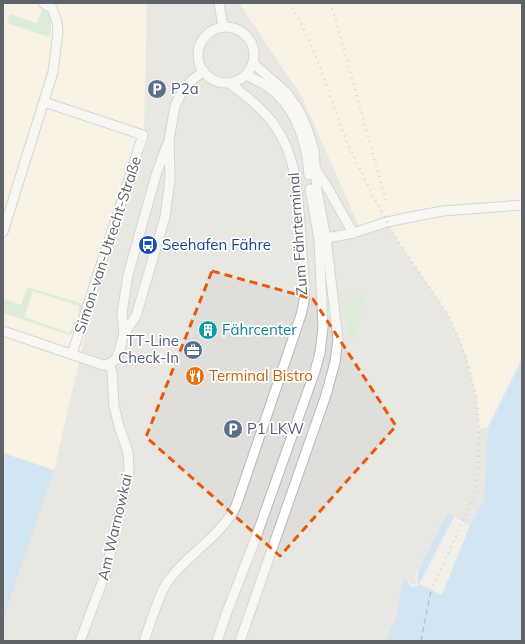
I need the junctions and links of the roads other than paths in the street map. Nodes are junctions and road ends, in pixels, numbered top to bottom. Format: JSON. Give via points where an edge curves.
{"nodes":[{"id":1,"x":43,"y":3,"type":"edge"},
{"id":2,"x":219,"y":3,"type":"edge"},
{"id":3,"x":223,"y":26,"type":"junction"},
{"id":4,"x":253,"y":63,"type":"junction"},
{"id":5,"x":204,"y":71,"type":"junction"},
{"id":6,"x":246,"y":75,"type":"junction"},
{"id":7,"x":229,"y":83,"type":"junction"},
{"id":8,"x":44,"y":102,"type":"junction"},
{"id":9,"x":169,"y":140,"type":"junction"},
{"id":10,"x":315,"y":169,"type":"junction"},
{"id":11,"x":522,"y":204,"type":"edge"},
{"id":12,"x":3,"y":232,"type":"edge"},
{"id":13,"x":353,"y":233,"type":"junction"},
{"id":14,"x":323,"y":238,"type":"junction"},
{"id":15,"x":3,"y":331,"type":"edge"},
{"id":16,"x":124,"y":334,"type":"junction"},
{"id":17,"x":72,"y":354,"type":"junction"},
{"id":18,"x":109,"y":364,"type":"junction"},
{"id":19,"x":80,"y":641,"type":"edge"},
{"id":20,"x":144,"y":641,"type":"edge"},
{"id":21,"x":217,"y":641,"type":"edge"},
{"id":22,"x":240,"y":641,"type":"edge"}],
"edges":[{"from":1,"to":8,"type":"street","via":[[52,8],[58,31],[53,72]]},
{"from":2,"to":3,"type":"street"},
{"from":3,"to":4,"type":"street","via":[[235,28],[246,34],[254,50]]},
{"from":3,"to":5,"type":"street","via":[[206,35],[199,46],[198,60]]},
{"from":4,"to":6,"type":"street"},
{"from":4,"to":10,"type":"street","name":"Zum Fährterminal","via":[[287,93],[298,109],[314,150]]},
{"from":5,"to":7,"type":"street","name":"Zum Fährterminal","via":[[215,80]]},
{"from":5,"to":9,"type":"street","via":[[192,80],[179,96],[173,112]]},
{"from":6,"to":7,"type":"street"},
{"from":6,"to":14,"type":"street","name":"Zum Fährterminal","via":[[277,94],[295,118],[305,145],[310,191]]},
{"from":7,"to":20,"type":"street","name":"Zum Fährterminal","via":[[256,105],[277,129],[293,162],[298,190],[304,301],[240,497],[227,521],[167,582]]},
{"from":8,"to":12,"type":"street"},
{"from":8,"to":17,"type":"street","name":"Simon-van-Utrecht-Straße","via":[[143,135]]},
{"from":9,"to":16,"type":"street","via":[[156,175],[128,275],[122,312]]},
{"from":9,"to":16,"type":"street","via":[[170,179],[165,217],[136,316]]},
{"from":10,"to":13,"type":"street"},
{"from":10,"to":14,"type":"street","name":"Zum Fährterminal"},
{"from":11,"to":13,"type":"street","via":[[443,211]]},
{"from":13,"to":14,"type":"street"},
{"from":14,"to":21,"type":"street","name":"Zum Fährterminal","via":[[320,353]]},
{"from":14,"to":22,"type":"street","name":"Zum Fährterminal","via":[[338,339],[335,362],[330,384]]},
{"from":15,"to":17,"type":"street"},
{"from":16,"to":18,"type":"street","via":[[116,359]]},
{"from":17,"to":18,"type":"street","via":[[103,365]]},
{"from":18,"to":19,"type":"street","name":"Am Warnowkai","via":[[112,372],[114,406],[128,452],[129,472],[106,572]]}]}
